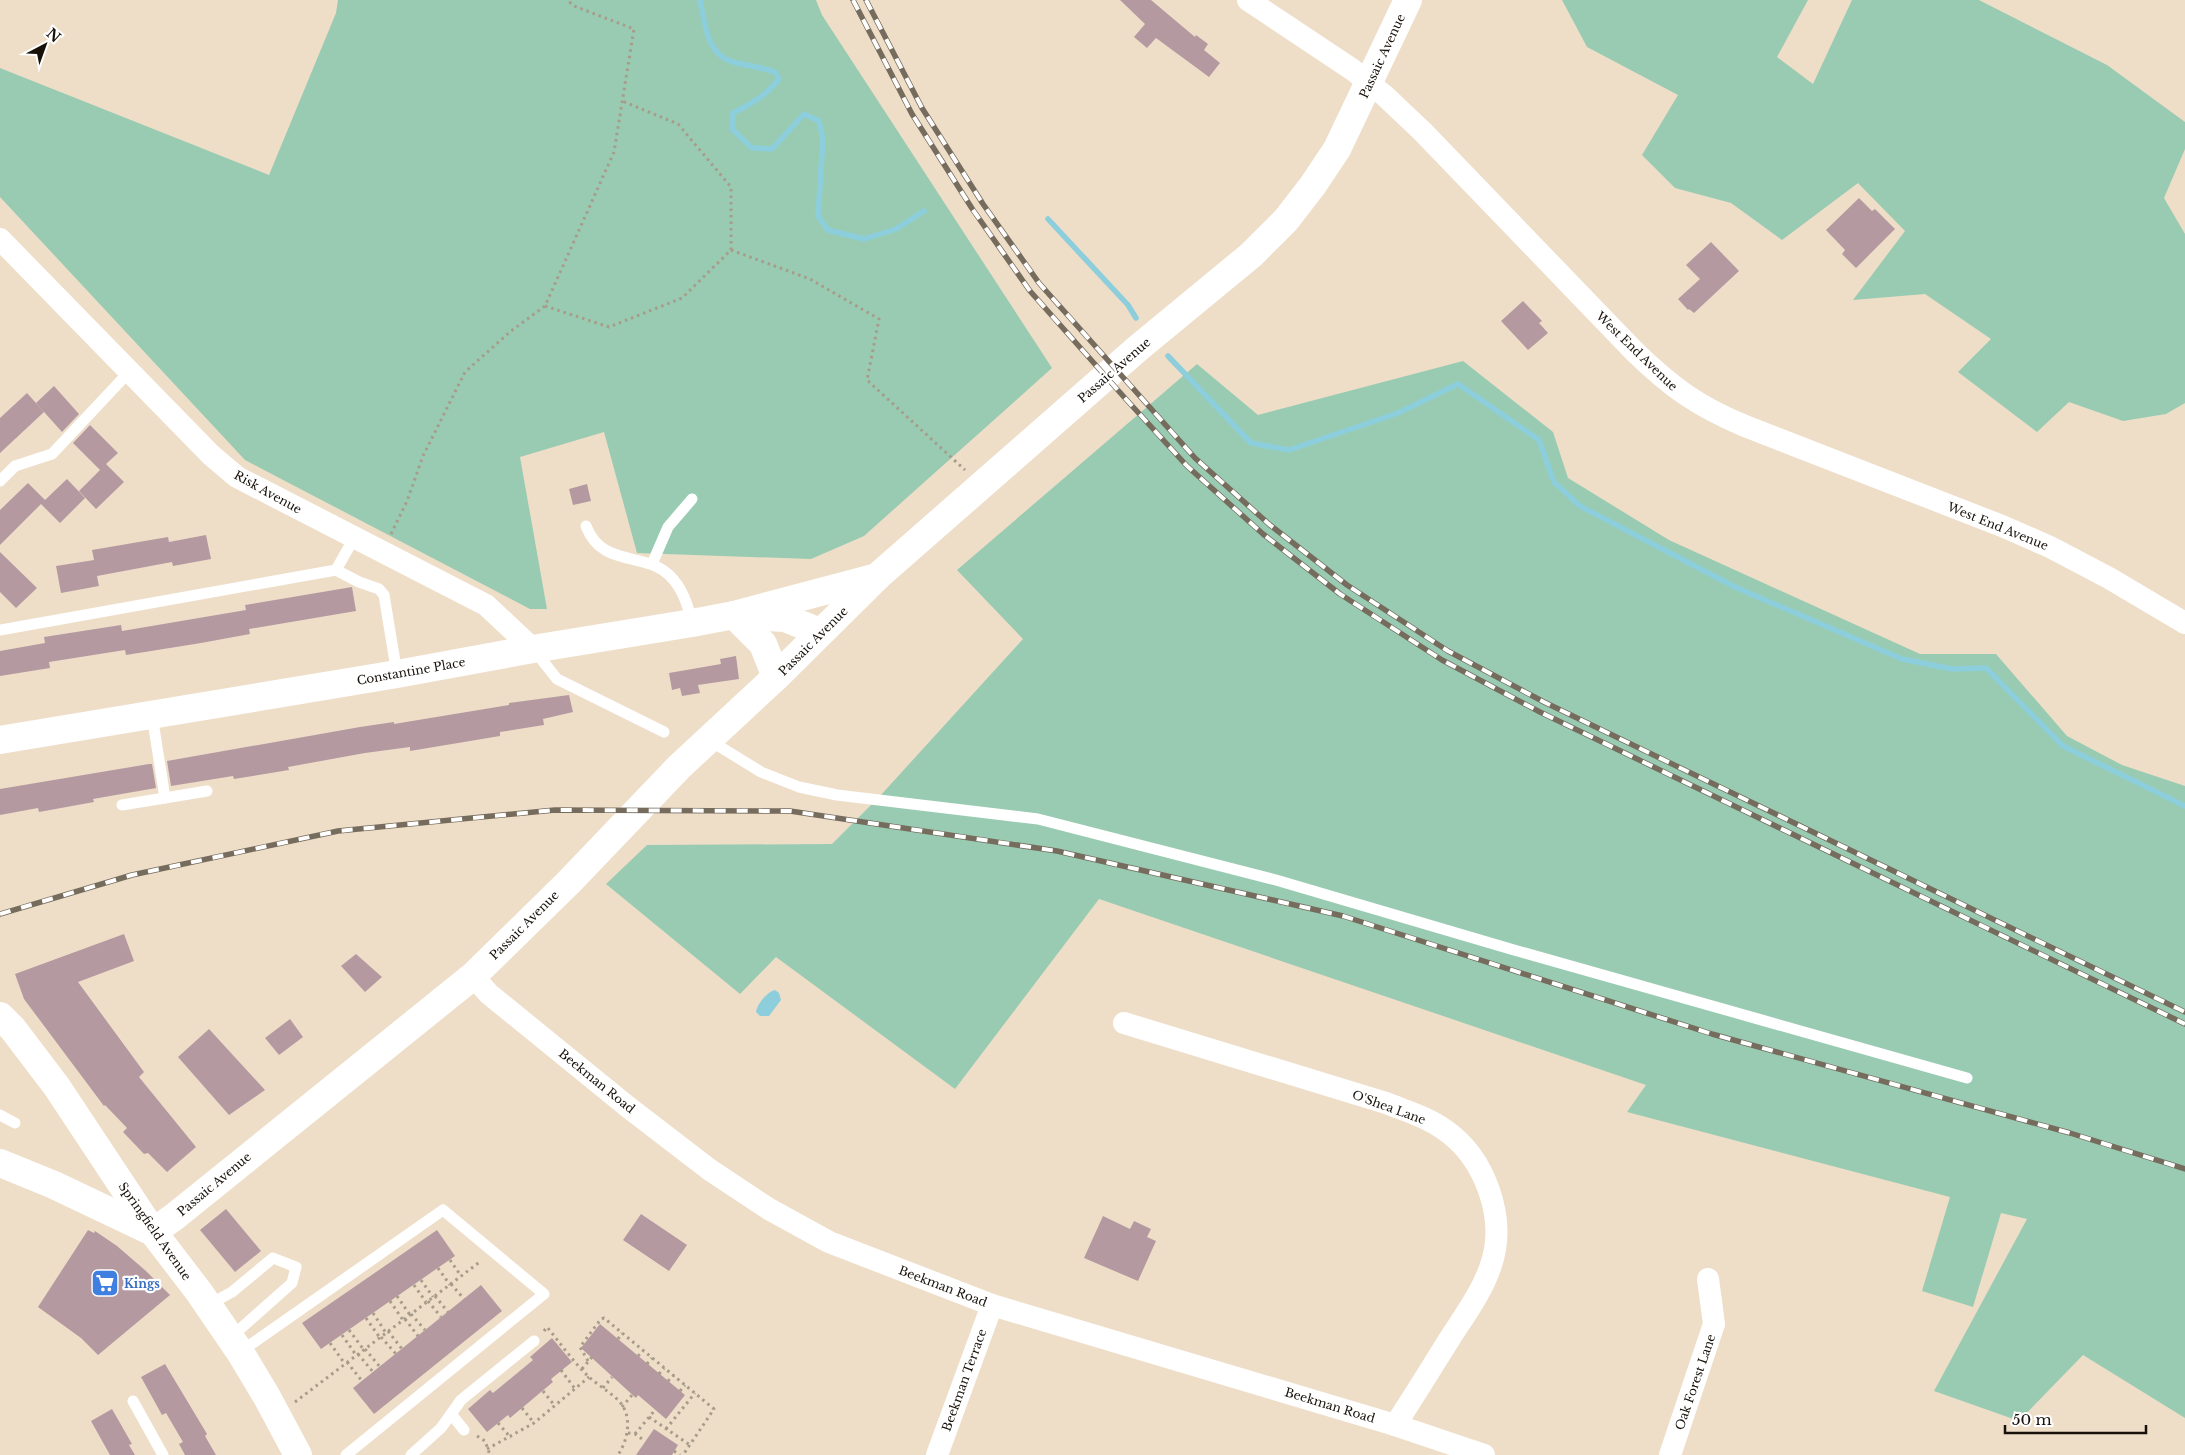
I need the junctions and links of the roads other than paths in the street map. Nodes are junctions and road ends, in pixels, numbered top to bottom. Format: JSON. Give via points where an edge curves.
{"nodes":[{"id":1,"x":1248,"y":0,"type":"edge"},
{"id":2,"x":1408,"y":0,"type":"edge"},
{"id":3,"x":1370,"y":82,"type":"junction"},
{"id":4,"x":2,"y":244,"type":"edge"},
{"id":5,"x":129,"y":372,"type":"junction"},
{"id":6,"x":0,"y":482,"type":"edge"},
{"id":7,"x":692,"y":499,"type":"dead end"},
{"id":8,"x":586,"y":526,"type":"dead end"},
{"id":9,"x":354,"y":538,"type":"junction"},
{"id":10,"x":652,"y":564,"type":"junction"},
{"id":11,"x":336,"y":570,"type":"junction"},
{"id":12,"x":878,"y":576,"type":"junction"},
{"id":13,"x":734,"y":615,"type":"junction"},
{"id":14,"x":692,"y":623,"type":"junction"},
{"id":15,"x":2185,"y":623,"type":"edge"},
{"id":16,"x":0,"y":630,"type":"edge"},
{"id":17,"x":820,"y":632,"type":"junction"},
{"id":18,"x":533,"y":649,"type":"junction"},
{"id":19,"x":397,"y":674,"type":"junction"},
{"id":20,"x":776,"y":677,"type":"junction"},
{"id":21,"x":152,"y":715,"type":"junction"},
{"id":22,"x":664,"y":732,"type":"dead end"},
{"id":23,"x":0,"y":740,"type":"edge"},
{"id":24,"x":709,"y":740,"type":"junction"},
{"id":25,"x":206,"y":791,"type":"dead end"},
{"id":26,"x":165,"y":798,"type":"junction"},
{"id":27,"x":122,"y":805,"type":"dead end"},
{"id":28,"x":473,"y":976,"type":"junction"},
{"id":29,"x":0,"y":1016,"type":"edge"},
{"id":30,"x":1124,"y":1023,"type":"dead end"},
{"id":31,"x":1967,"y":1078,"type":"dead end"},
{"id":32,"x":0,"y":1115,"type":"edge"},
{"id":33,"x":15,"y":1123,"type":"dead end"},
{"id":34,"x":0,"y":1163,"type":"edge"},
{"id":35,"x":153,"y":1232,"type":"junction"},
{"id":36,"x":1708,"y":1279,"type":"dead end"},
{"id":37,"x":992,"y":1304,"type":"junction"},
{"id":38,"x":208,"y":1305,"type":"junction"},
{"id":39,"x":534,"y":1341,"type":"dead end"},
{"id":40,"x":235,"y":1345,"type":"junction"},
{"id":41,"x":133,"y":1401,"type":"dead end"},
{"id":42,"x":451,"y":1414,"type":"junction"},
{"id":43,"x":1395,"y":1424,"type":"junction"},
{"id":44,"x":464,"y":1430,"type":"dead end"},
{"id":45,"x":414,"y":1454,"type":"edge"},
{"id":46,"x":163,"y":1455,"type":"edge"},
{"id":47,"x":298,"y":1455,"type":"edge"},
{"id":48,"x":346,"y":1455,"type":"edge"},
{"id":49,"x":937,"y":1455,"type":"edge"},
{"id":50,"x":1484,"y":1455,"type":"edge"},
{"id":51,"x":1670,"y":1455,"type":"edge"}],
"edges":[{"from":1,"to":3,"type":"street","name":"West End Avenue"},
{"from":2,"to":3,"type":"main road","name":"Passaic Avenue"},
{"from":3,"to":12,"type":"main road","name":"Passaic Avenue","via":[[1337,149],[1313,186],[1252,255],[1137,349]]},
{"from":3,"to":15,"type":"street","name":"West End Avenue","via":[[1423,132],[1663,380],[1685,396],[1745,426],[2050,547]]},
{"from":4,"to":5,"type":"street","name":"Risk Avenue"},
{"from":5,"to":6,"type":"lane","via":[[52,454],[15,466]]},
{"from":5,"to":9,"type":"street","name":"Risk Avenue","via":[[237,476]]},
{"from":7,"to":10,"type":"lane","via":[[668,527]]},
{"from":8,"to":10,"type":"lane","via":[[600,546],[611,554]]},
{"from":9,"to":11,"type":"lane"},
{"from":9,"to":18,"type":"street","name":"Risk Avenue","via":[[486,605]]},
{"from":10,"to":14,"type":"lane","via":[[668,574],[680,588]]},
{"from":11,"to":16,"type":"lane"},
{"from":11,"to":19,"type":"lane","via":[[379,589],[384,596]]},
{"from":12,"to":13,"type":"main road"},
{"from":12,"to":17,"type":"main road","name":"Passaic Avenue"},
{"from":13,"to":14,"type":"main road","name":"Constantine Place"},
{"from":13,"to":17,"type":"main road","name":"Constantine Place","via":[[785,618]]},
{"from":13,"to":20,"type":"main road","via":[[763,644]]},
{"from":14,"to":18,"type":"main road","name":"Constantine Place"},
{"from":17,"to":20,"type":"main road","name":"Passaic Avenue"},
{"from":18,"to":19,"type":"main road","name":"Constantine Place"},
{"from":18,"to":22,"type":"lane","via":[[557,678]]},
{"from":19,"to":21,"type":"main road","name":"Constantine Place"},
{"from":20,"to":24,"type":"main road","name":"Passaic Avenue"},
{"from":21,"to":23,"type":"main road","name":"Constantine Place"},
{"from":21,"to":26,"type":"lane"},
{"from":24,"to":28,"type":"main road","name":"Passaic Avenue"},
{"from":24,"to":31,"type":"lane","via":[[761,772],[799,787],[837,795],[1038,818],[1276,880]]},
{"from":25,"to":26,"type":"lane"},
{"from":26,"to":27,"type":"lane"},
{"from":28,"to":35,"type":"main road","name":"Passaic Avenue"},
{"from":28,"to":37,"type":"street","name":"Beekman Road","via":[[489,994],[628,1106],[710,1170],[769,1210],[829,1242]]},
{"from":29,"to":35,"type":"main road","name":"Springfield Avenue","via":[[57,1087]]},
{"from":30,"to":43,"type":"street","name":"O'Shea Lane","via":[[1417,1115],[1445,1130],[1465,1149],[1482,1174],[1494,1204],[1496,1236],[1492,1264],[1478,1294]]},
{"from":32,"to":33,"type":"lane"},
{"from":34,"to":35,"type":"main road"},
{"from":35,"to":38,"type":"main road","name":"Springfield Avenue"},
{"from":36,"to":51,"type":"street","name":"Oak Forest Lane","via":[[1714,1324]]},
{"from":37,"to":43,"type":"street","name":"Beekman Road"},
{"from":37,"to":49,"type":"street","name":"Beekman Terrace"},
{"from":38,"to":40,"type":"main road","name":"Springfield Avenue"},
{"from":38,"to":40,"type":"lane","via":[[232,1292],[273,1258],[296,1267],[292,1282]]},
{"from":39,"to":42,"type":"lane","via":[[461,1400]]},
{"from":40,"to":47,"type":"main road","name":"Springfield Avenue","via":[[268,1397]]},
{"from":40,"to":48,"type":"lane","via":[[443,1210],[544,1294]]},
{"from":41,"to":46,"type":"lane"},
{"from":42,"to":44,"type":"lane"},
{"from":42,"to":45,"type":"lane"},
{"from":43,"to":50,"type":"street","name":"Beekman Road"}]}
